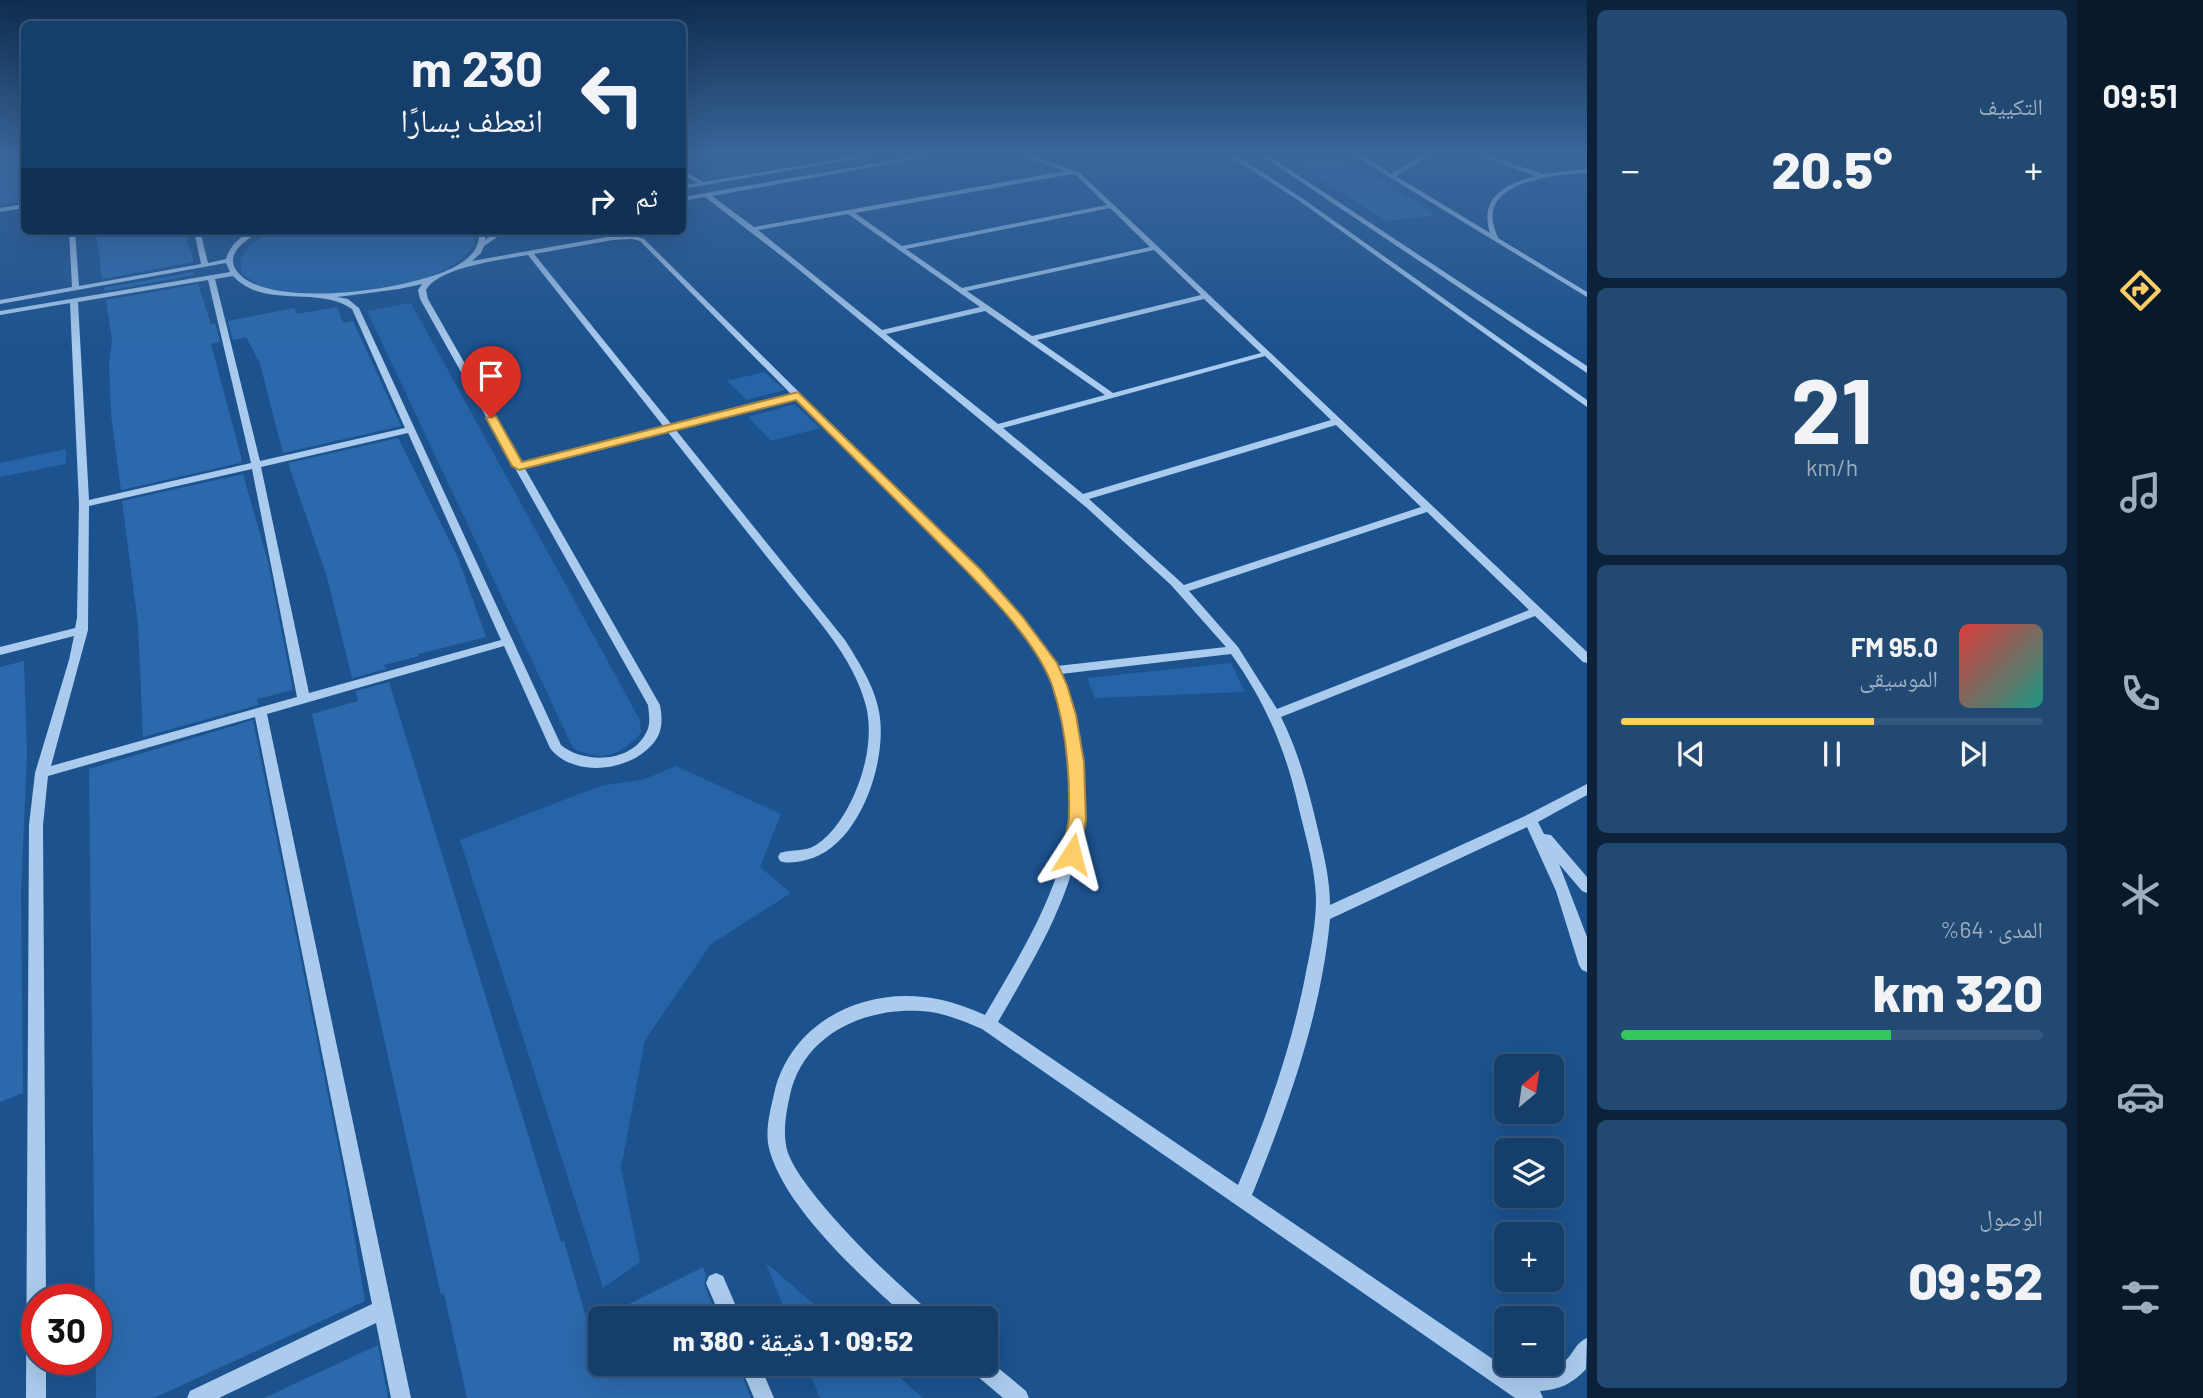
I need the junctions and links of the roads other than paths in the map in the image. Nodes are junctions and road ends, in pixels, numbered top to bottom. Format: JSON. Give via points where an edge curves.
{"nodes":[{"id":1,"x":740,"y":217,"type":"edge"},
{"id":2,"x":820,"y":217,"type":"edge"},
{"id":3,"x":856,"y":217,"type":"edge"},
{"id":4,"x":1054,"y":217,"type":"edge"},
{"id":5,"x":1122,"y":217,"type":"edge"},
{"id":6,"x":1326,"y":217,"type":"edge"},
{"id":7,"x":1356,"y":217,"type":"edge"},
{"id":8,"x":1458,"y":217,"type":"edge"},
{"id":9,"x":1490,"y":217,"type":"edge"},
{"id":10,"x":754,"y":229,"type":"junction"},
{"id":11,"x":72,"y":235,"type":"edge"},
{"id":12,"x":198,"y":235,"type":"edge"},
{"id":13,"x":250,"y":235,"type":"edge"},
{"id":14,"x":484,"y":235,"type":"edge"},
{"id":15,"x":497,"y":235,"type":"edge"},
{"id":16,"x":1495,"y":240,"type":"junction"},
{"id":17,"x":483,"y":244,"type":"junction"},
{"id":18,"x":900,"y":248,"type":"junction"},
{"id":19,"x":1155,"y":248,"type":"junction"},
{"id":20,"x":530,"y":253,"type":"junction"},
{"id":21,"x":228,"y":261,"type":"junction"},
{"id":22,"x":461,"y":265,"type":"junction"},
{"id":23,"x":205,"y":266,"type":"junction"},
{"id":24,"x":232,"y":274,"type":"junction"},
{"id":25,"x":1551,"y":274,"type":"junction"},
{"id":26,"x":211,"y":278,"type":"junction"},
{"id":27,"x":428,"y":280,"type":"junction"},
{"id":28,"x":1587,"y":284,"type":"edge"},
{"id":29,"x":961,"y":290,"type":"junction"},
{"id":30,"x":75,"y":295,"type":"junction"},
{"id":31,"x":1587,"y":295,"type":"edge"},
{"id":32,"x":1206,"y":296,"type":"junction"},
{"id":33,"x":328,"y":297,"type":"junction"},
{"id":34,"x":0,"y":302,"type":"edge"},
{"id":35,"x":986,"y":308,"type":"junction"},
{"id":36,"x":0,"y":313,"type":"edge"},
{"id":37,"x":880,"y":333,"type":"junction"},
{"id":38,"x":1031,"y":339,"type":"junction"},
{"id":39,"x":1268,"y":352,"type":"junction"},
{"id":40,"x":1587,"y":370,"type":"edge"},
{"id":41,"x":798,"y":396,"type":"junction"},
{"id":42,"x":1112,"y":396,"type":"junction"},
{"id":43,"x":1587,"y":404,"type":"edge"},
{"id":44,"x":1339,"y":421,"type":"junction"},
{"id":45,"x":996,"y":426,"type":"junction"},
{"id":46,"x":670,"y":428,"type":"junction"},
{"id":47,"x":410,"y":430,"type":"junction"},
{"id":48,"x":256,"y":464,"type":"junction"},
{"id":49,"x":519,"y":466,"type":"junction"},
{"id":50,"x":1082,"y":498,"type":"junction"},
{"id":51,"x":84,"y":504,"type":"junction"},
{"id":52,"x":1428,"y":508,"type":"junction"},
{"id":53,"x":1184,"y":589,"type":"junction"},
{"id":54,"x":1536,"y":611,"type":"junction"},
{"id":55,"x":82,"y":630,"type":"junction"},
{"id":56,"x":506,"y":642,"type":"junction"},
{"id":57,"x":1234,"y":650,"type":"junction"},
{"id":58,"x":0,"y":651,"type":"edge"},
{"id":59,"x":1587,"y":659,"type":"edge"},
{"id":60,"x":1053,"y":671,"type":"junction"},
{"id":61,"x":304,"y":699,"type":"junction"},
{"id":62,"x":260,"y":711,"type":"junction"},
{"id":63,"x":1274,"y":715,"type":"junction"},
{"id":64,"x":43,"y":773,"type":"junction"},
{"id":65,"x":1587,"y":789,"type":"edge"},
{"id":66,"x":1530,"y":820,"type":"junction"},
{"id":67,"x":785,"y":857,"type":"dead end"},
{"id":68,"x":1587,"y":887,"type":"edge"},
{"id":69,"x":1322,"y":916,"type":"junction"},
{"id":70,"x":1587,"y":965,"type":"edge"},
{"id":71,"x":988,"y":1024,"type":"junction"},
{"id":72,"x":1241,"y":1199,"type":"junction"},
{"id":73,"x":716,"y":1283,"type":"dead end"},
{"id":74,"x":726,"y":1306,"type":"edge"},
{"id":75,"x":910,"y":1306,"type":"edge"},
{"id":76,"x":384,"y":1309,"type":"junction"},
{"id":77,"x":1587,"y":1348,"type":"edge"},
{"id":78,"x":1491,"y":1370,"type":"junction"},
{"id":79,"x":755,"y":1376,"type":"edge"},
{"id":80,"x":993,"y":1376,"type":"edge"},
{"id":81,"x":36,"y":1398,"type":"edge"},
{"id":82,"x":197,"y":1398,"type":"edge"},
{"id":83,"x":401,"y":1398,"type":"edge"},
{"id":84,"x":764,"y":1398,"type":"edge"},
{"id":85,"x":1019,"y":1398,"type":"edge"},
{"id":86,"x":1533,"y":1398,"type":"edge"}],
"edges":[{"from":1,"to":10,"type":"street"},
{"from":2,"to":10,"type":"street"},
{"from":3,"to":18,"type":"street"},
{"from":4,"to":18,"type":"street"},
{"from":5,"to":19,"type":"street"},
{"from":6,"to":43,"type":"street"},
{"from":7,"to":40,"type":"street"},
{"from":8,"to":16,"type":"street"},
{"from":9,"to":16,"type":"street"},
{"from":10,"to":37,"type":"street"},
{"from":11,"to":30,"type":"street"},
{"from":12,"to":23,"type":"street"},
{"from":13,"to":21,"type":"street","via":[[235,246]]},
{"from":14,"to":17,"type":"street"},
{"from":15,"to":17,"type":"street"},
{"from":16,"to":25,"type":"street"},
{"from":17,"to":22,"type":"street"},
{"from":18,"to":29,"type":"street"},
{"from":19,"to":29,"type":"street"},
{"from":19,"to":32,"type":"street"},
{"from":20,"to":22,"type":"street"},
{"from":20,"to":41,"type":"street","via":[[613,238],[642,240]]},
{"from":20,"to":46,"type":"street"},
{"from":21,"to":23,"type":"street"},
{"from":21,"to":24,"type":"street"},
{"from":22,"to":27,"type":"street"},
{"from":23,"to":30,"type":"street"},
{"from":24,"to":26,"type":"street"},
{"from":24,"to":33,"type":"street","via":[[277,294]]},
{"from":25,"to":28,"type":"street"},
{"from":25,"to":31,"type":"street"},
{"from":26,"to":30,"type":"street"},
{"from":26,"to":48,"type":"street"},
{"from":27,"to":33,"type":"street","via":[[380,292]]},
{"from":27,"to":49,"type":"street","via":[[422,290],[424,299]]},
{"from":29,"to":35,"type":"street"},
{"from":30,"to":34,"type":"street"},
{"from":30,"to":36,"type":"street"},
{"from":30,"to":51,"type":"street"},
{"from":32,"to":38,"type":"street"},
{"from":32,"to":39,"type":"street"},
{"from":33,"to":47,"type":"street","via":[[355,308]]},
{"from":35,"to":37,"type":"street"},
{"from":35,"to":38,"type":"street"},
{"from":37,"to":45,"type":"street"},
{"from":38,"to":42,"type":"street"},
{"from":39,"to":42,"type":"street"},
{"from":39,"to":44,"type":"street"},
{"from":41,"to":46,"type":"street"},
{"from":41,"to":60,"type":"street","via":[[985,583]]},
{"from":42,"to":45,"type":"street"},
{"from":44,"to":50,"type":"street"},
{"from":44,"to":52,"type":"street"},
{"from":45,"to":50,"type":"street"},
{"from":46,"to":49,"type":"street"},
{"from":46,"to":67,"type":"street","via":[[841,643],[860,675],[874,716],[872,766],[848,818],[821,849]]},
{"from":47,"to":48,"type":"street"},
{"from":47,"to":56,"type":"street"},
{"from":48,"to":51,"type":"street"},
{"from":48,"to":61,"type":"street"},
{"from":49,"to":56,"type":"street","via":[[654,705],[658,718],[655,733],[645,746],[609,762],[570,758],[548,736]]},
{"from":50,"to":53,"type":"street"},
{"from":51,"to":55,"type":"street"},
{"from":52,"to":53,"type":"street"},
{"from":52,"to":54,"type":"street"},
{"from":53,"to":57,"type":"street"},
{"from":54,"to":59,"type":"street"},
{"from":54,"to":63,"type":"street"},
{"from":55,"to":58,"type":"street"},
{"from":55,"to":64,"type":"street"},
{"from":56,"to":61,"type":"street"},
{"from":57,"to":60,"type":"street"},
{"from":57,"to":63,"type":"street"},
{"from":60,"to":71,"type":"street","via":[[1068,715],[1076,762],[1077,820],[1072,854],[1037,940]]},
{"from":61,"to":62,"type":"street"},
{"from":62,"to":64,"type":"street"},
{"from":62,"to":76,"type":"street"},
{"from":63,"to":69,"type":"street","via":[[1304,801],[1320,873]]},
{"from":64,"to":81,"type":"street","via":[[36,825]]},
{"from":65,"to":66,"type":"street"},
{"from":66,"to":68,"type":"street"},
{"from":66,"to":69,"type":"street"},
{"from":66,"to":70,"type":"street","via":[[1576,922]]},
{"from":69,"to":72,"type":"street","via":[[1307,1019],[1296,1059]]},
{"from":71,"to":72,"type":"street"},
{"from":71,"to":75,"type":"street","via":[[967,1013],[926,1005],[878,1006],[851,1013],[806,1042],[790,1069],[779,1103],[779,1150],[790,1178],[828,1224]]},
{"from":72,"to":78,"type":"street"},
{"from":73,"to":74,"type":"street"},
{"from":76,"to":82,"type":"street"},
{"from":76,"to":83,"type":"street"},
{"from":77,"to":78,"type":"street","via":[[1568,1374],[1552,1382]]},
{"from":78,"to":86,"type":"street"},
{"from":79,"to":84,"type":"street"},
{"from":80,"to":85,"type":"street"}]}
